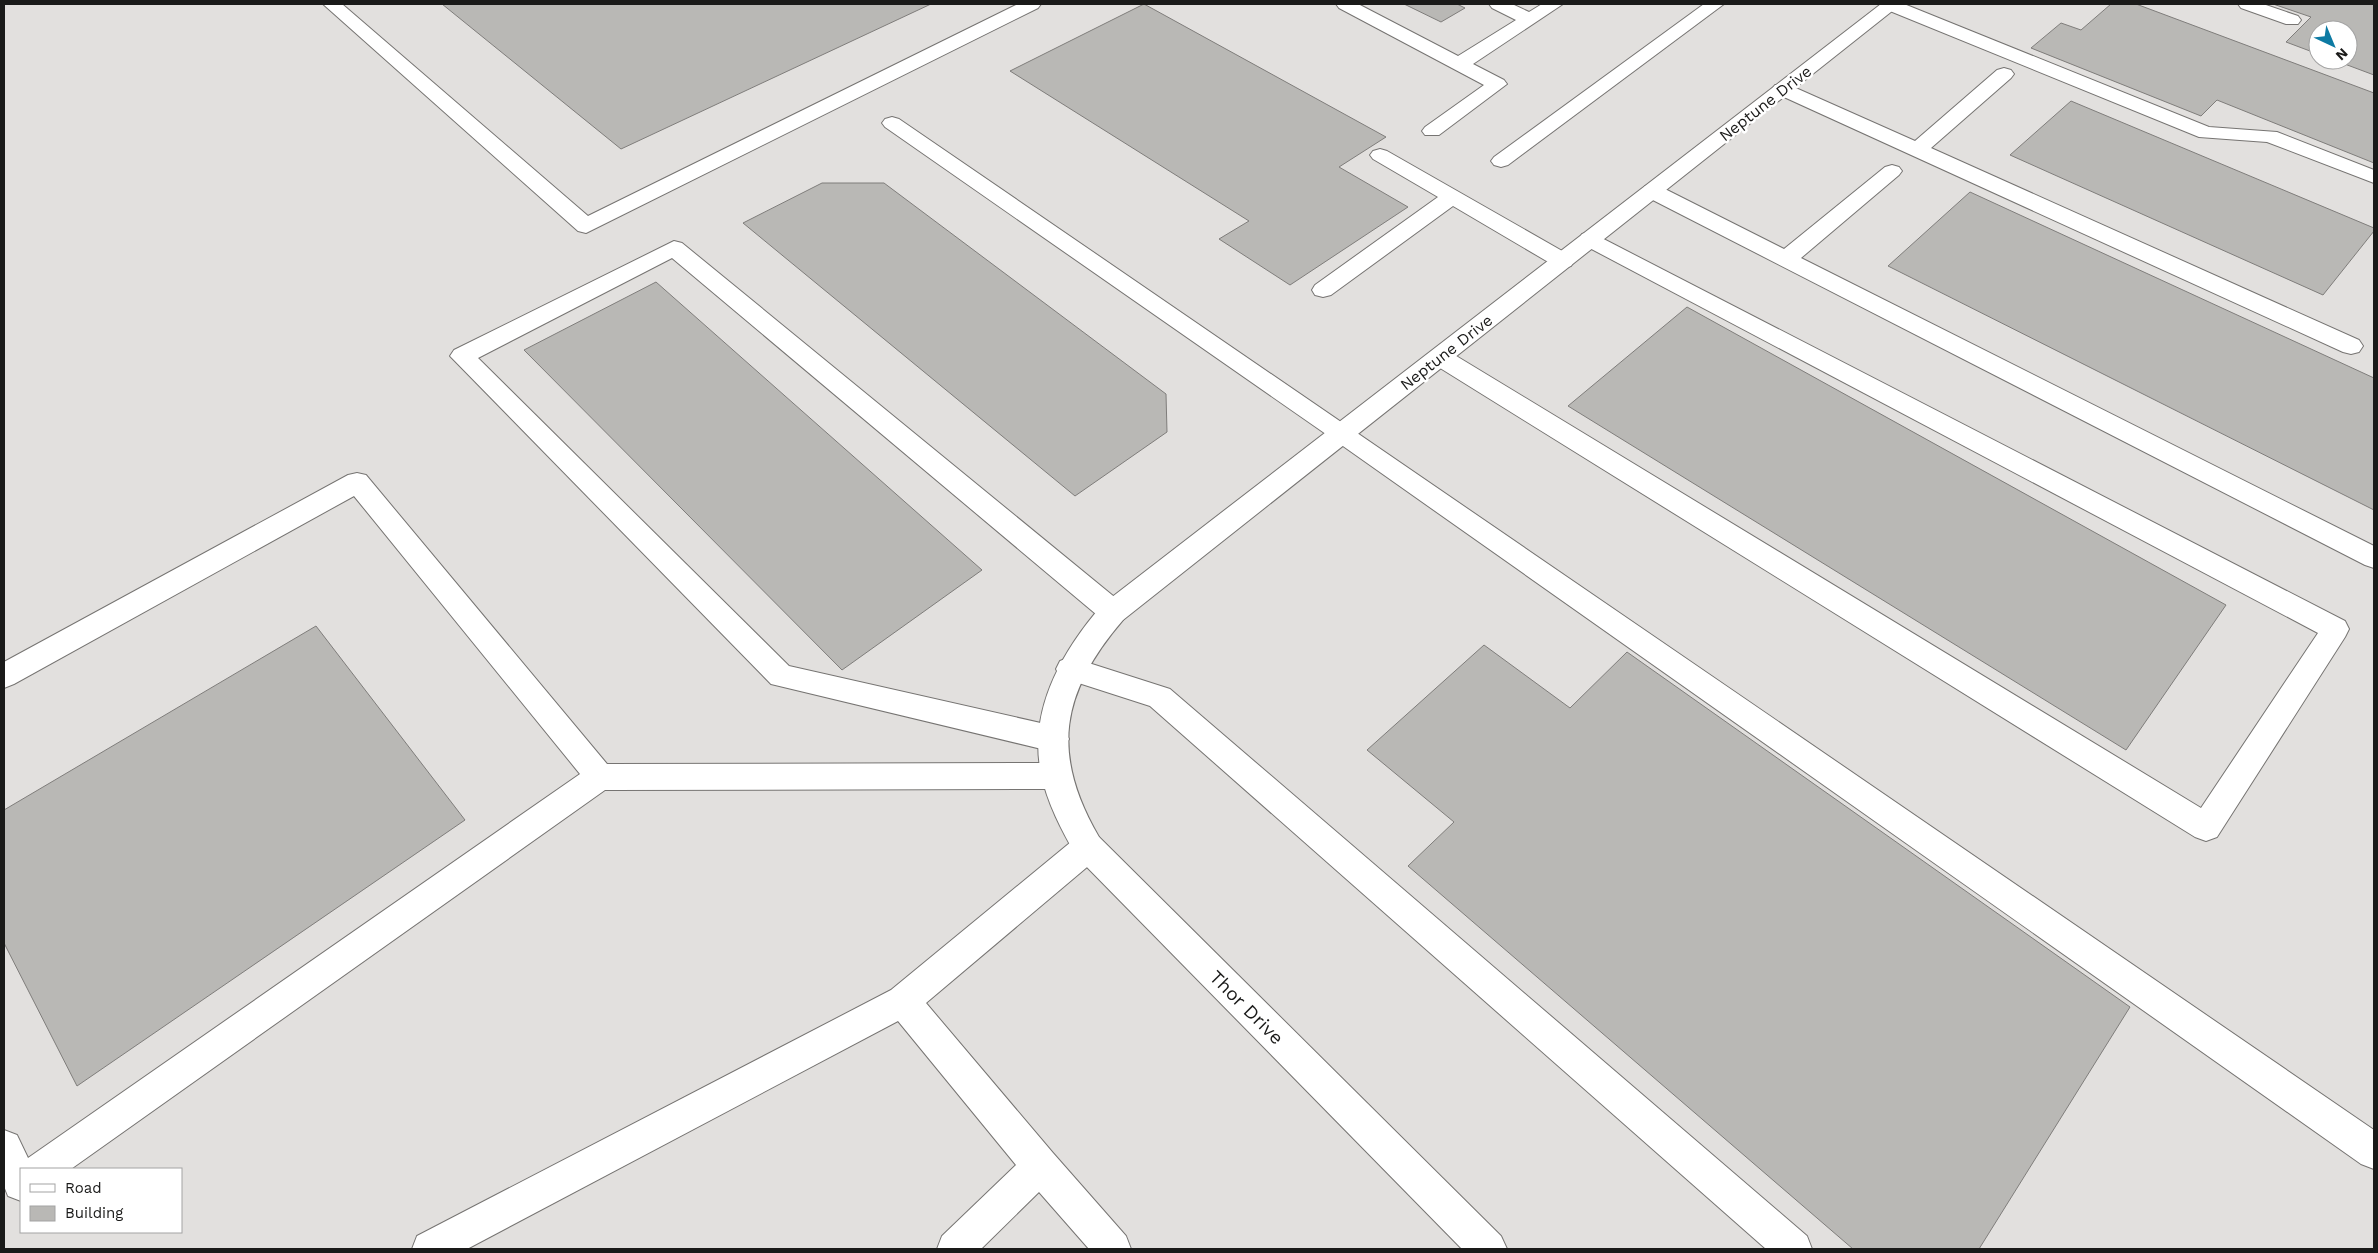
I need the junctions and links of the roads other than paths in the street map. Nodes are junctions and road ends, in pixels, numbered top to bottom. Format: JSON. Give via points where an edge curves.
{"nodes":[{"id":1,"x":332,"y":4,"type":"edge"},
{"id":2,"x":1032,"y":4,"type":"edge"},
{"id":3,"x":1345,"y":4,"type":"edge"},
{"id":4,"x":1498,"y":4,"type":"edge"},
{"id":5,"x":1554,"y":4,"type":"edge"},
{"id":6,"x":1715,"y":4,"type":"edge"},
{"id":7,"x":1891,"y":4,"type":"edge"},
{"id":8,"x":2247,"y":4,"type":"edge"},
{"id":9,"x":1529,"y":19,"type":"junction"},
{"id":10,"x":2292,"y":20,"type":"dead end"},
{"id":11,"x":1459,"y":64,"type":"junction"},
{"id":12,"x":2004,"y":74,"type":"dead end"},
{"id":13,"x":1782,"y":90,"type":"junction"},
{"id":14,"x":892,"y":123,"type":"dead end"},
{"id":15,"x":1432,"y":130,"type":"dead end"},
{"id":16,"x":1917,"y":150,"type":"junction"},
{"id":17,"x":1380,"y":156,"type":"dead end"},
{"id":18,"x":1501,"y":161,"type":"dead end"},
{"id":19,"x":1892,"y":171,"type":"dead end"},
{"id":20,"x":2374,"y":177,"type":"edge"},
{"id":21,"x":1652,"y":191,"type":"junction"},
{"id":22,"x":1452,"y":196,"type":"junction"},
{"id":23,"x":1590,"y":239,"type":"junction"},
{"id":24,"x":1785,"y":259,"type":"junction"},
{"id":25,"x":1563,"y":261,"type":"junction"},
{"id":26,"x":1323,"y":290,"type":"dead end"},
{"id":27,"x":2351,"y":346,"type":"dead end"},
{"id":28,"x":1440,"y":357,"type":"junction"},
{"id":29,"x":1342,"y":433,"type":"junction"},
{"id":30,"x":2374,"y":558,"type":"edge"},
{"id":31,"x":1114,"y":612,"type":"junction"},
{"id":32,"x":1070,"y":669,"type":"junction"},
{"id":33,"x":4,"y":676,"type":"edge"},
{"id":34,"x":1054,"y":739,"type":"junction"},
{"id":35,"x":1056,"y":776,"type":"junction"},
{"id":36,"x":600,"y":777,"type":"junction"},
{"id":37,"x":1088,"y":847,"type":"junction"},
{"id":38,"x":903,"y":1001,"type":"junction"},
{"id":39,"x":4,"y":1148,"type":"edge"},
{"id":40,"x":2374,"y":1151,"type":"edge"},
{"id":41,"x":1040,"y":1166,"type":"junction"},
{"id":42,"x":42,"y":1168,"type":"edge"},
{"id":43,"x":20,"y":1181,"type":"edge"},
{"id":44,"x":430,"y":1249,"type":"edge"},
{"id":45,"x":955,"y":1249,"type":"edge"},
{"id":46,"x":1112,"y":1249,"type":"edge"},
{"id":47,"x":1488,"y":1249,"type":"edge"},
{"id":48,"x":1794,"y":1249,"type":"edge"}],
"edges":[{"from":1,"to":2,"type":"street","via":[[586,226]]},
{"from":3,"to":11,"type":"street"},
{"from":4,"to":9,"type":"street"},
{"from":5,"to":9,"type":"street"},
{"from":6,"to":18,"type":"street"},
{"from":7,"to":13,"type":"street","name":"Neptune Drive"},
{"from":7,"to":20,"type":"street","via":[[2206,133],[2270,136]]},
{"from":8,"to":10,"type":"street"},
{"from":9,"to":11,"type":"street"},
{"from":11,"to":15,"type":"street","via":[[1497,84]]},
{"from":12,"to":16,"type":"street"},
{"from":13,"to":16,"type":"street"},
{"from":13,"to":21,"type":"street","name":"Neptune Drive"},
{"from":14,"to":29,"type":"street"},
{"from":16,"to":27,"type":"street"},
{"from":17,"to":22,"type":"street"},
{"from":19,"to":24,"type":"street"},
{"from":21,"to":23,"type":"street","name":"Neptune Drive"},
{"from":21,"to":24,"type":"street"},
{"from":22,"to":25,"type":"street"},
{"from":22,"to":26,"type":"street"},
{"from":23,"to":25,"type":"street","name":"Neptune Drive"},
{"from":23,"to":28,"type":"street","via":[[2335,629],[2206,827]]},
{"from":24,"to":30,"type":"street"},
{"from":25,"to":28,"type":"street","name":"Neptune Drive"},
{"from":28,"to":29,"type":"street","name":"Neptune Drive"},
{"from":29,"to":31,"type":"street","name":"Neptune Drive"},
{"from":29,"to":40,"type":"street"},
{"from":31,"to":32,"type":"street","name":"Neptune Drive","via":[[1089,639]]},
{"from":31,"to":34,"type":"street","via":[[674,248],[462,356],[781,676]]},
{"from":32,"to":34,"type":"street","name":"Neptune Drive","via":[[1058,702]]},
{"from":32,"to":48,"type":"street","via":[[1160,697]]},
{"from":33,"to":36,"type":"street","via":[[357,482]]},
{"from":34,"to":35,"type":"street","name":"Thor Drive"},
{"from":35,"to":36,"type":"street"},
{"from":35,"to":37,"type":"street","name":"Thor Drive","via":[[1068,812]]},
{"from":36,"to":42,"type":"street"},
{"from":37,"to":38,"type":"street"},
{"from":37,"to":47,"type":"street","name":"Thor Drive"},
{"from":38,"to":41,"type":"street"},
{"from":38,"to":44,"type":"street"},
{"from":39,"to":43,"type":"street"},
{"from":41,"to":45,"type":"street"},
{"from":41,"to":46,"type":"street"}]}
